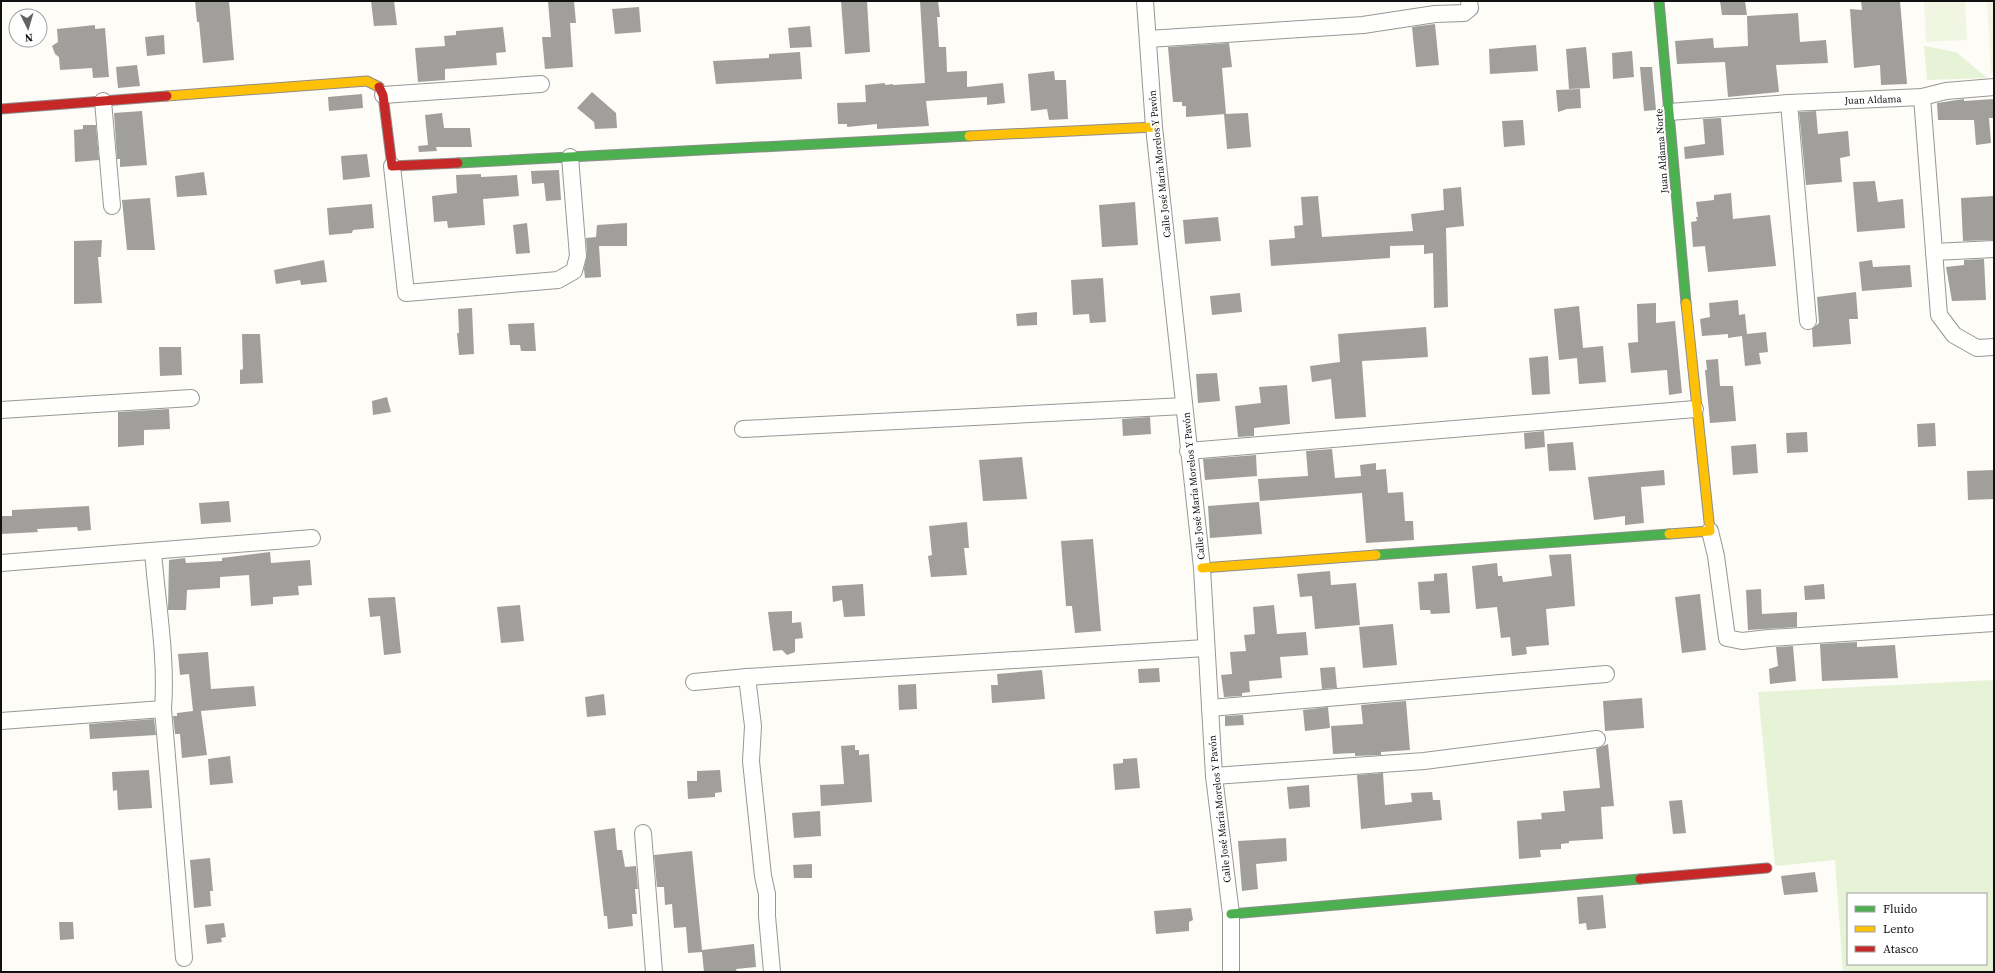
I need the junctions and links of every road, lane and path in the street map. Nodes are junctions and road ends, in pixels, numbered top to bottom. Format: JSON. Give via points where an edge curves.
{"nodes":[{"id":1,"x":1144,"y":1,"type":"edge"},
{"id":2,"x":1469,"y":1,"type":"edge"},
{"id":3,"x":1659,"y":1,"type":"edge"},
{"id":4,"x":1148,"y":39,"type":"junction"},
{"id":5,"x":540,"y":84,"type":"dead end"},
{"id":6,"x":1994,"y":87,"type":"edge"},
{"id":7,"x":383,"y":95,"type":"junction"},
{"id":8,"x":1922,"y":97,"type":"junction"},
{"id":9,"x":103,"y":101,"type":"junction"},
{"id":10,"x":1789,"y":103,"type":"junction"},
{"id":11,"x":1,"y":109,"type":"edge"},
{"id":12,"x":1669,"y":112,"type":"junction"},
{"id":13,"x":1154,"y":127,"type":"junction"},
{"id":14,"x":570,"y":157,"type":"junction"},
{"id":15,"x":392,"y":166,"type":"junction"},
{"id":16,"x":112,"y":206,"type":"dead end"},
{"id":17,"x":1994,"y":250,"type":"edge"},
{"id":18,"x":1934,"y":252,"type":"junction"},
{"id":19,"x":1808,"y":321,"type":"dead end"},
{"id":20,"x":1994,"y":347,"type":"edge"},
{"id":21,"x":191,"y":398,"type":"dead end"},
{"id":22,"x":1184,"y":406,"type":"junction"},
{"id":23,"x":1695,"y":409,"type":"junction"},
{"id":24,"x":1,"y":410,"type":"edge"},
{"id":25,"x":743,"y":429,"type":"dead end"},
{"id":26,"x":1188,"y":451,"type":"junction"},
{"id":27,"x":1710,"y":531,"type":"junction"},
{"id":28,"x":312,"y":538,"type":"dead end"},
{"id":29,"x":153,"y":551,"type":"junction"},
{"id":30,"x":1,"y":564,"type":"edge"},
{"id":31,"x":1202,"y":568,"type":"junction"},
{"id":32,"x":1994,"y":623,"type":"edge"},
{"id":33,"x":1205,"y":648,"type":"junction"},
{"id":34,"x":1606,"y":674,"type":"dead end"},
{"id":35,"x":747,"y":677,"type":"junction"},
{"id":36,"x":694,"y":682,"type":"dead end"},
{"id":37,"x":1210,"y":708,"type":"junction"},
{"id":38,"x":163,"y":709,"type":"junction"},
{"id":39,"x":1,"y":720,"type":"edge"},
{"id":40,"x":1598,"y":739,"type":"dead end"},
{"id":41,"x":1214,"y":776,"type":"junction"},
{"id":42,"x":643,"y":833,"type":"dead end"},
{"id":43,"x":1767,"y":868,"type":"dead end"},
{"id":44,"x":1230,"y":914,"type":"junction"},
{"id":45,"x":184,"y":958,"type":"dead end"},
{"id":46,"x":654,"y":972,"type":"edge"},
{"id":47,"x":772,"y":972,"type":"edge"},
{"id":48,"x":1231,"y":972,"type":"edge"}],
"edges":[{"from":1,"to":4,"type":"street","name":"Calle José María Morelos Y Pavón"},
{"from":2,"to":4,"type":"street","via":[[1470,8],[1464,13],[1435,14],[1363,26]]},
{"from":3,"to":12,"type":"street","name":"Juan Aldama Norte"},
{"from":4,"to":13,"type":"street","name":"Calle José María Morelos Y Pavón"},
{"from":5,"to":7,"type":"street"},
{"from":6,"to":8,"type":"street","name":"Juan Aldama","via":[[1946,91]]},
{"from":7,"to":9,"type":"street","via":[[378,86],[367,82]]},
{"from":7,"to":15,"type":"street"},
{"from":8,"to":10,"type":"street","name":"Juan Aldama"},
{"from":8,"to":18,"type":"street"},
{"from":9,"to":11,"type":"street"},
{"from":9,"to":16,"type":"street"},
{"from":10,"to":12,"type":"street","name":"Juan Aldama"},
{"from":10,"to":19,"type":"street"},
{"from":12,"to":23,"type":"street","name":"Juan Aldama Norte"},
{"from":13,"to":14,"type":"street"},
{"from":13,"to":22,"type":"street","name":"Calle José María Morelos Y Pavón"},
{"from":14,"to":15,"type":"street"},
{"from":14,"to":15,"type":"street","via":[[578,256],[574,271],[558,280],[406,293]]},
{"from":17,"to":18,"type":"street"},
{"from":18,"to":20,"type":"street","via":[[1939,315],[1954,335],[1977,348]]},
{"from":21,"to":24,"type":"street"},
{"from":22,"to":25,"type":"street"},
{"from":22,"to":26,"type":"street","name":"Calle José María Morelos Y Pavón"},
{"from":23,"to":26,"type":"street"},
{"from":23,"to":27,"type":"street","name":"Juan Aldama Norte"},
{"from":26,"to":31,"type":"street","name":"Calle José María Morelos Y Pavón"},
{"from":27,"to":31,"type":"street"},
{"from":27,"to":32,"type":"street","via":[[1716,556],[1727,638],[1742,641]]},
{"from":28,"to":29,"type":"street"},
{"from":29,"to":30,"type":"street"},
{"from":29,"to":38,"type":"street","via":[[164,663]]},
{"from":31,"to":33,"type":"street","name":"Calle José María Morelos Y Pavón"},
{"from":33,"to":35,"type":"street"},
{"from":33,"to":37,"type":"street","name":"Calle José María Morelos Y Pavón"},
{"from":34,"to":37,"type":"street"},
{"from":35,"to":36,"type":"street"},
{"from":35,"to":47,"type":"street","via":[[753,726],[751,760],[767,894]]},
{"from":37,"to":41,"type":"street","name":"Calle José María Morelos Y Pavón"},
{"from":38,"to":39,"type":"street"},
{"from":38,"to":45,"type":"street"},
{"from":40,"to":41,"type":"street","via":[[1424,761]]},
{"from":41,"to":44,"type":"street","name":"Calle José María Morelos Y Pavón"},
{"from":42,"to":46,"type":"street"},
{"from":43,"to":44,"type":"street"},
{"from":44,"to":48,"type":"street","name":"Calle José María Morelos Y Pavón"}]}
